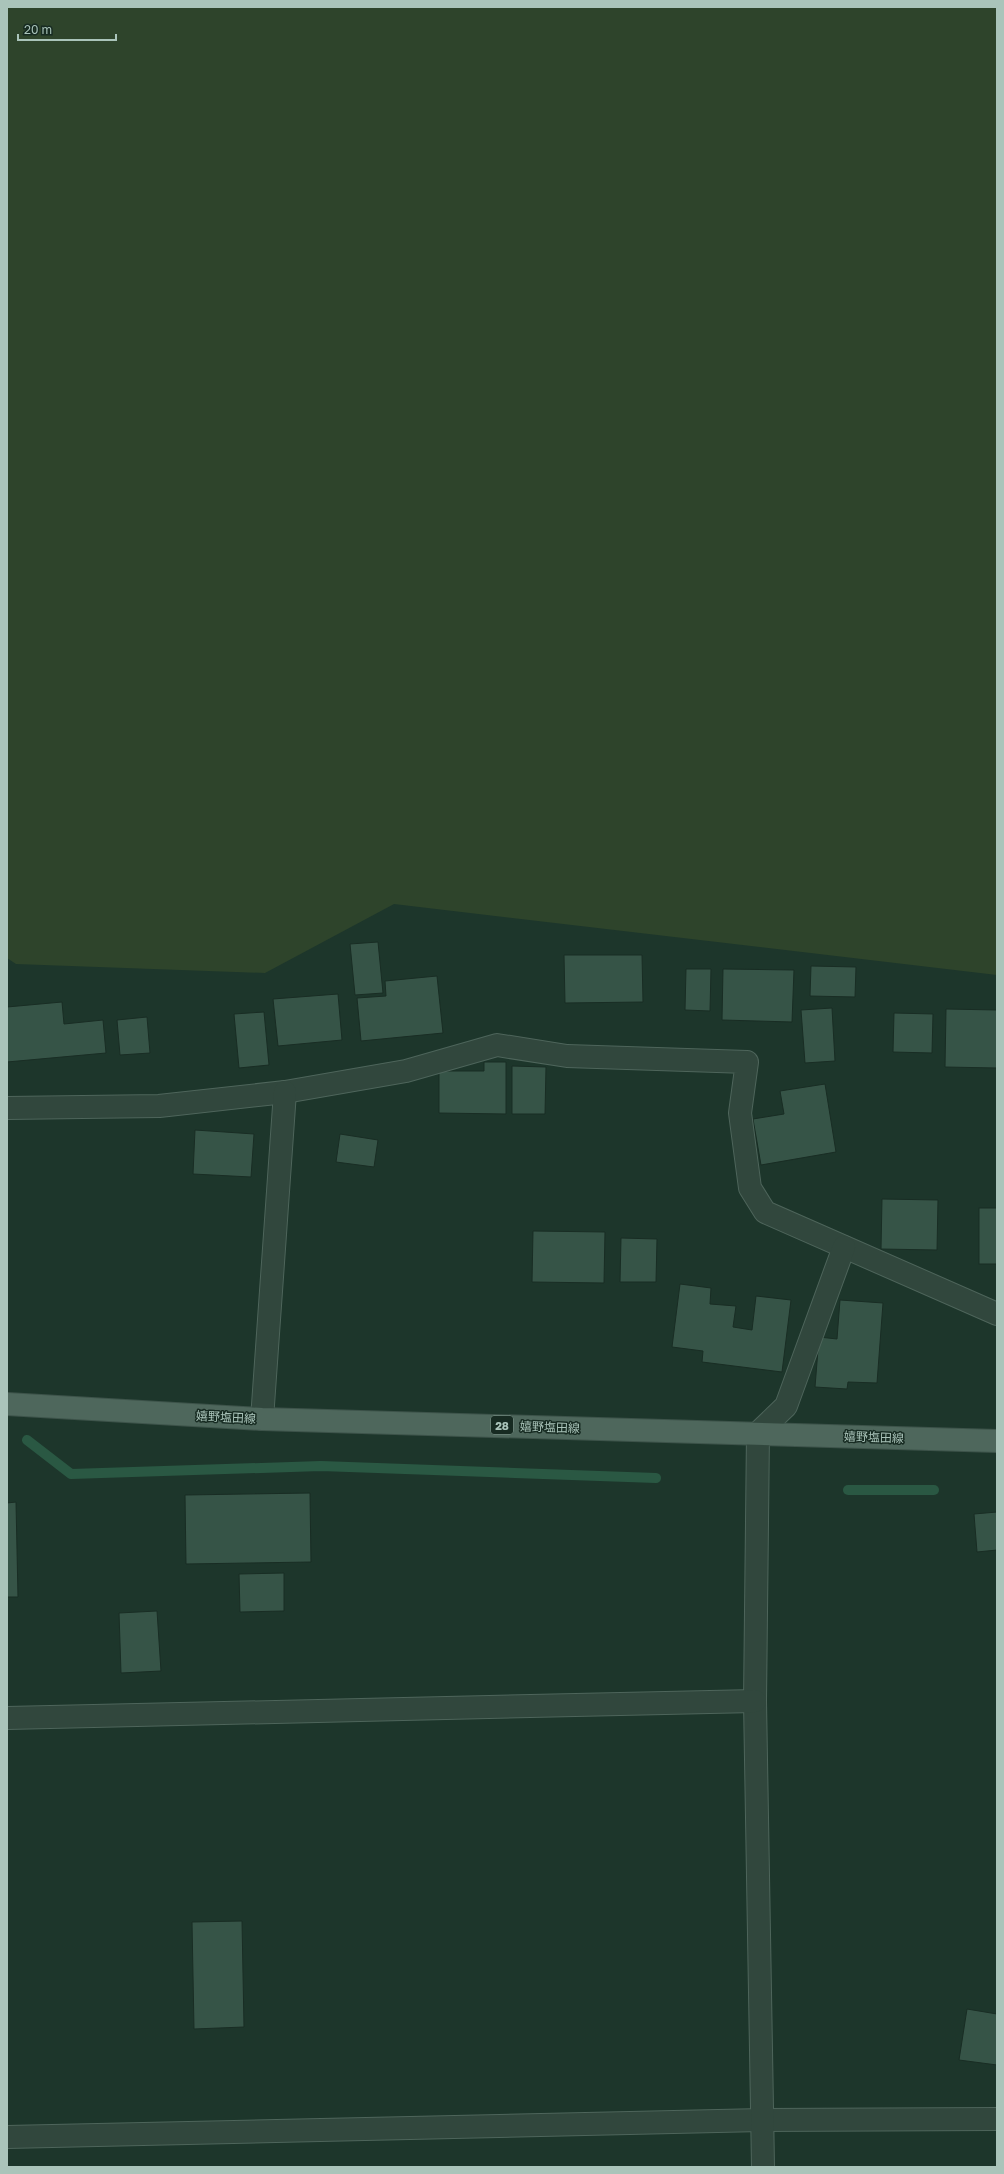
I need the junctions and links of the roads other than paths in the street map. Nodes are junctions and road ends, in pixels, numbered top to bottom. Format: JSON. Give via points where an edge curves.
{"nodes":[{"id":1,"x":285,"y":1092,"type":"junction"},
{"id":2,"x":7,"y":1108,"type":"edge"},
{"id":3,"x":844,"y":1247,"type":"junction"},
{"id":4,"x":997,"y":1314,"type":"edge"},
{"id":5,"x":7,"y":1404,"type":"edge"},
{"id":6,"x":262,"y":1419,"type":"junction"},
{"id":7,"x":758,"y":1433,"type":"junction"},
{"id":8,"x":997,"y":1441,"type":"edge"},
{"id":9,"x":755,"y":1701,"type":"junction"},
{"id":10,"x":7,"y":1718,"type":"edge"},
{"id":11,"x":997,"y":2119,"type":"edge"},
{"id":12,"x":762,"y":2120,"type":"junction"},
{"id":13,"x":7,"y":2137,"type":"edge"},
{"id":14,"x":763,"y":2167,"type":"edge"}],
"edges":[{"from":1,"to":2,"type":"street","via":[[159,1106]]},
{"from":1,"to":3,"type":"street","via":[[406,1071],[497,1045],[568,1056],[747,1062],[740,1113],[750,1188],[765,1212]]},
{"from":1,"to":6,"type":"street"},
{"from":3,"to":4,"type":"street"},
{"from":3,"to":7,"type":"street","via":[[786,1406]]},
{"from":5,"to":6,"type":"main road","name":"嬉野塩田線","number":"28"},
{"from":6,"to":7,"type":"main road","name":"嬉野塩田線","number":"28"},
{"from":7,"to":8,"type":"main road","name":"嬉野塩田線","number":"28"},
{"from":7,"to":9,"type":"street"},
{"from":9,"to":10,"type":"street"},
{"from":9,"to":12,"type":"street"},
{"from":11,"to":12,"type":"street"},
{"from":12,"to":13,"type":"street"},
{"from":12,"to":14,"type":"street"}]}
